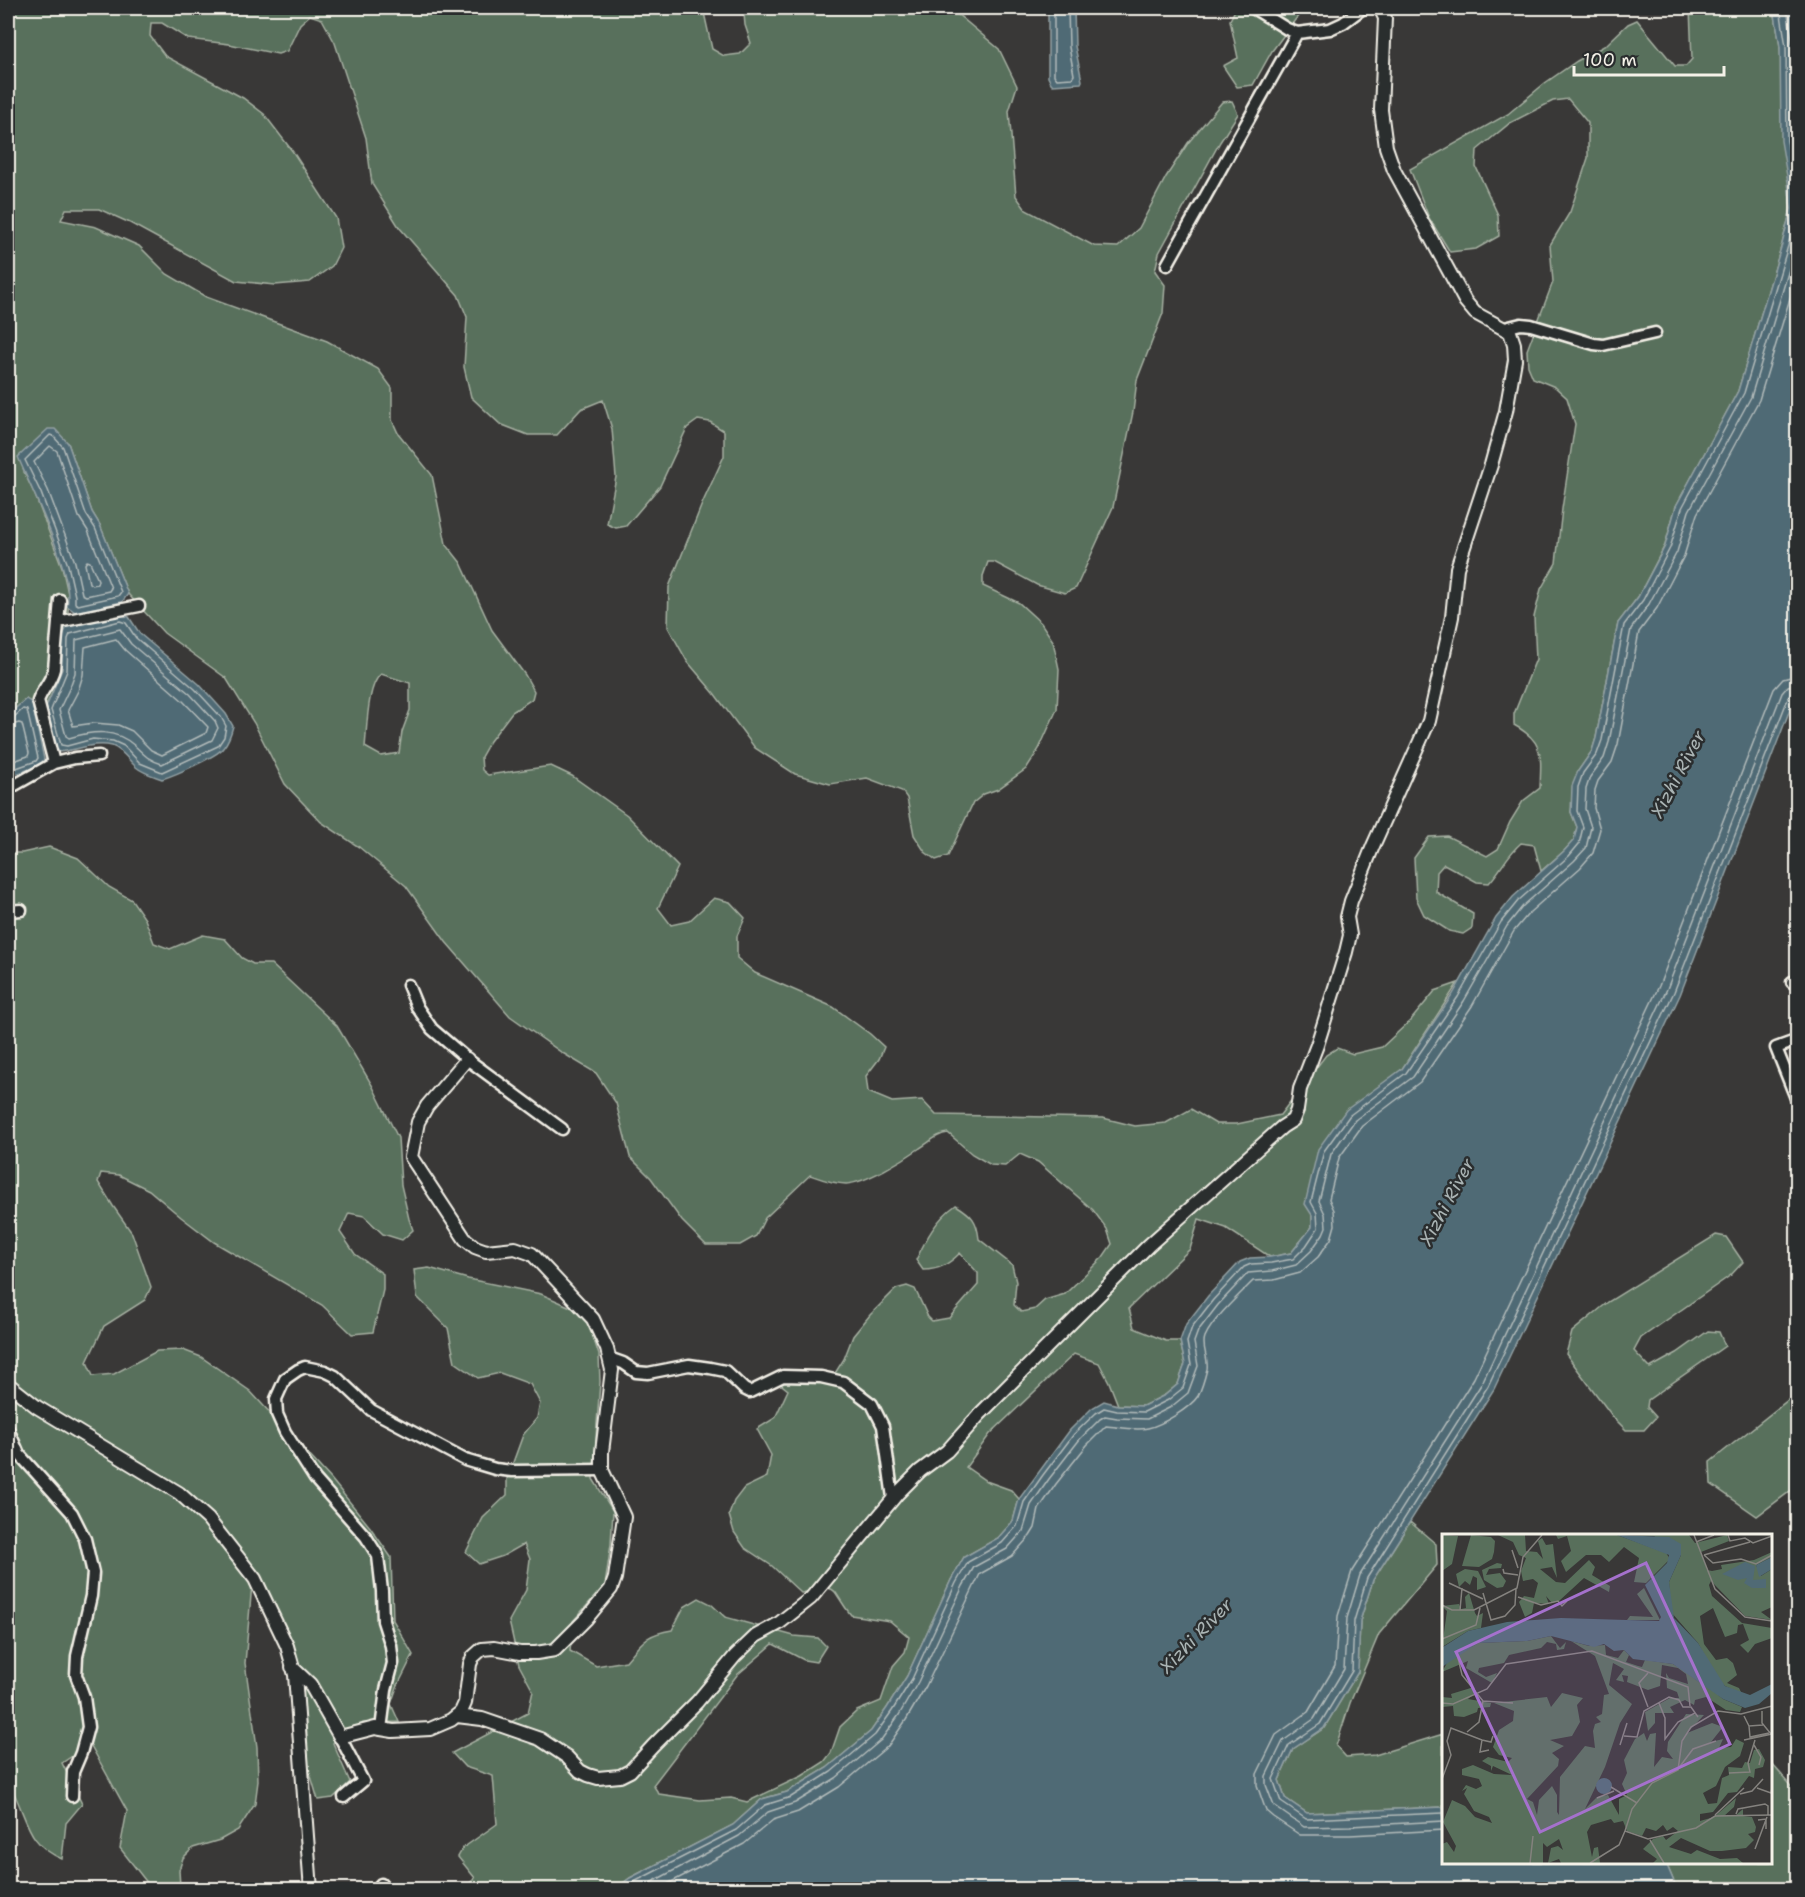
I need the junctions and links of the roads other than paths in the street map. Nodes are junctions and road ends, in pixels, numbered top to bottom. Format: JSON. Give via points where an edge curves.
{"nodes":[{"id":1,"x":1253,"y":8,"type":"edge"},
{"id":2,"x":1363,"y":8,"type":"edge"},
{"id":3,"x":1380,"y":8,"type":"edge"},
{"id":4,"x":1297,"y":33,"type":"junction"},
{"id":5,"x":1167,"y":265,"type":"dead end"},
{"id":6,"x":1505,"y":328,"type":"junction"},
{"id":7,"x":1655,"y":333,"type":"dead end"},
{"id":8,"x":60,"y":600,"type":"dead end"},
{"id":9,"x":139,"y":606,"type":"dead end"},
{"id":10,"x":58,"y":622,"type":"junction"},
{"id":11,"x":99,"y":756,"type":"dead end"},
{"id":12,"x":54,"y":763,"type":"junction"},
{"id":13,"x":8,"y":789,"type":"edge"},
{"id":14,"x":21,"y":910,"type":"dead end"},
{"id":15,"x":8,"y":911,"type":"edge"},
{"id":16,"x":408,"y":985,"type":"dead end"},
{"id":17,"x":1797,"y":1040,"type":"edge"},
{"id":18,"x":467,"y":1059,"type":"junction"},
{"id":19,"x":1797,"y":1102,"type":"edge"},
{"id":20,"x":562,"y":1130,"type":"dead end"},
{"id":21,"x":609,"y":1358,"type":"junction"},
{"id":22,"x":8,"y":1384,"type":"edge"},
{"id":23,"x":8,"y":1428,"type":"edge"},
{"id":24,"x":602,"y":1470,"type":"junction"},
{"id":25,"x":893,"y":1498,"type":"junction"},
{"id":26,"x":292,"y":1667,"type":"junction"},
{"id":27,"x":457,"y":1716,"type":"junction"},
{"id":28,"x":381,"y":1729,"type":"junction"},
{"id":29,"x":340,"y":1737,"type":"junction"},
{"id":30,"x":72,"y":1796,"type":"dead end"},
{"id":31,"x":344,"y":1797,"type":"dead end"},
{"id":32,"x":311,"y":1890,"type":"edge"}],
"edges":[{"from":1,"to":4,"type":"street"},
{"from":2,"to":4,"type":"street","via":[[1330,29]]},
{"from":3,"to":6,"type":"street","via":[[1385,18],[1381,110],[1394,170],[1465,301],[1475,313]]},
{"from":4,"to":5,"type":"street"},
{"from":6,"to":7,"type":"street","via":[[1521,324],[1603,345]]},
{"from":6,"to":25,"type":"street","via":[[1515,344],[1506,411],[1457,567],[1452,617],[1429,721],[1351,901],[1346,952],[1293,1120],[1149,1245],[947,1451]]},
{"from":8,"to":10,"type":"street"},
{"from":9,"to":10,"type":"street"},
{"from":10,"to":12,"type":"street","via":[[52,678],[38,701]]},
{"from":11,"to":12,"type":"street"},
{"from":12,"to":13,"type":"street"},
{"from":14,"to":15,"type":"street"},
{"from":16,"to":18,"type":"street","via":[[432,1029]]},
{"from":17,"to":19,"type":"street","via":[[1776,1048]]},
{"from":18,"to":20,"type":"street"},
{"from":18,"to":21,"type":"street","via":[[418,1122],[411,1157],[465,1239],[486,1251],[515,1248],[532,1254],[593,1319]]},
{"from":21,"to":24,"type":"street","via":[[612,1370]]},
{"from":21,"to":25,"type":"street","via":[[636,1372],[689,1365],[725,1371],[750,1392],[783,1376],[843,1382],[872,1404],[883,1426]]},
{"from":22,"to":26,"type":"street","via":[[37,1407],[179,1492],[208,1519],[255,1580],[287,1646]]},
{"from":23,"to":30,"type":"street","via":[[19,1454],[72,1513],[85,1539],[93,1573],[76,1656],[76,1675],[88,1728],[73,1772]]},
{"from":24,"to":27,"type":"street","via":[[624,1517],[611,1589],[555,1650],[519,1653],[482,1649],[470,1664],[465,1703]]},
{"from":24,"to":28,"type":"street","via":[[512,1471],[465,1460],[370,1410],[325,1371],[305,1367],[285,1379],[276,1400],[285,1432],[315,1479],[378,1556],[383,1621],[393,1663]]},
{"from":25,"to":27,"type":"street","via":[[811,1598],[756,1636],[735,1656],[630,1771],[609,1778],[588,1775],[540,1739],[482,1719]]},
{"from":26,"to":29,"type":"street","via":[[310,1684]]},
{"from":26,"to":32,"type":"street"},
{"from":27,"to":28,"type":"street","via":[[429,1729]]},
{"from":28,"to":29,"type":"street"},
{"from":29,"to":31,"type":"street","via":[[363,1781]]}]}
